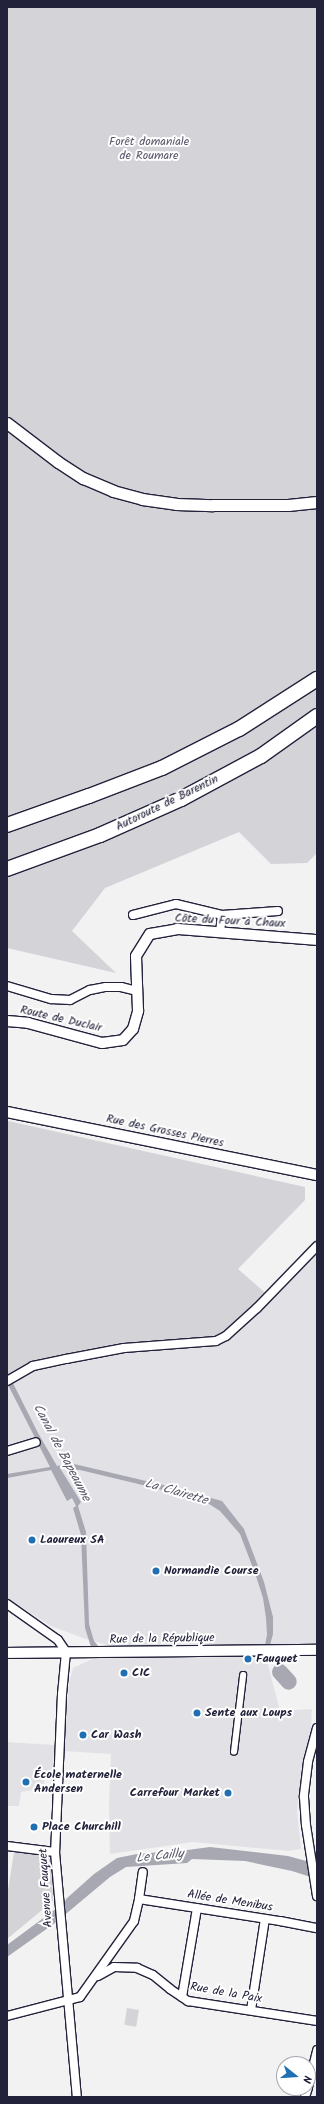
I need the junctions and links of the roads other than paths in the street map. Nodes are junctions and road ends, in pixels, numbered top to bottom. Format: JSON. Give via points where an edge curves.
{"nodes":[{"id":1,"x":7,"y":423,"type":"edge"},
{"id":2,"x":317,"y":502,"type":"edge"},
{"id":3,"x":317,"y":679,"type":"edge"},
{"id":4,"x":317,"y":716,"type":"edge"},
{"id":5,"x":7,"y":825,"type":"edge"},
{"id":6,"x":7,"y":869,"type":"edge"},
{"id":7,"x":278,"y":911,"type":"dead end"},
{"id":8,"x":133,"y":915,"type":"dead end"},
{"id":9,"x":222,"y":915,"type":"junction"},
{"id":10,"x":220,"y":932,"type":"junction"},
{"id":11,"x":317,"y":940,"type":"edge"},
{"id":12,"x":7,"y":986,"type":"edge"},
{"id":13,"x":137,"y":989,"type":"junction"},
{"id":14,"x":7,"y":1021,"type":"edge"},
{"id":15,"x":7,"y":1112,"type":"edge"},
{"id":16,"x":317,"y":1175,"type":"edge"},
{"id":17,"x":317,"y":1246,"type":"edge"},
{"id":18,"x":7,"y":1380,"type":"edge"},
{"id":19,"x":36,"y":1442,"type":"dead end"},
{"id":20,"x":7,"y":1451,"type":"edge"},
{"id":21,"x":7,"y":1604,"type":"edge"},
{"id":22,"x":317,"y":1650,"type":"edge"},
{"id":23,"x":66,"y":1652,"type":"junction"},
{"id":24,"x":7,"y":1653,"type":"edge"},
{"id":25,"x":243,"y":1676,"type":"dead end"},
{"id":26,"x":317,"y":1728,"type":"edge"},
{"id":27,"x":234,"y":1752,"type":"dead end"},
{"id":28,"x":7,"y":1846,"type":"edge"},
{"id":29,"x":313,"y":1851,"type":"edge"},
{"id":30,"x":55,"y":1852,"type":"junction"},
{"id":31,"x":143,"y":1872,"type":"dead end"},
{"id":32,"x":317,"y":1896,"type":"edge"},
{"id":33,"x":139,"y":1899,"type":"junction"},
{"id":34,"x":197,"y":1908,"type":"junction"},
{"id":35,"x":265,"y":1919,"type":"junction"},
{"id":36,"x":317,"y":1928,"type":"edge"},
{"id":37,"x":95,"y":1978,"type":"junction"},
{"id":38,"x":182,"y":1997,"type":"junction"},
{"id":39,"x":68,"y":2001,"type":"junction"},
{"id":40,"x":251,"y":2010,"type":"junction"},
{"id":41,"x":7,"y":2016,"type":"edge"},
{"id":42,"x":317,"y":2021,"type":"edge"},
{"id":43,"x":77,"y":2097,"type":"edge"}],
"edges":[{"from":1,"to":2,"type":"main road","via":[[83,478],[113,491],[142,499],[176,504],[213,505],[288,505]]},
{"from":3,"to":5,"type":"highway","via":[[240,729],[162,768]]},
{"from":4,"to":6,"type":"highway","name":"Autoroute de Barentin","via":[[261,756],[181,799],[100,835]]},
{"from":7,"to":9,"type":"street"},
{"from":8,"to":9,"type":"street","via":[[176,904]]},
{"from":9,"to":10,"type":"street"},
{"from":10,"to":11,"type":"street","name":"Côte du Four à Chaux"},
{"from":10,"to":13,"type":"street","name":"Côte du Four à Chaux","via":[[177,929],[150,934],[136,956]]},
{"from":12,"to":13,"type":"street","via":[[51,999],[70,1000],[90,990],[106,987]]},
{"from":13,"to":14,"type":"street","name":"Route de Duclair","via":[[138,1011],[133,1029],[123,1040],[102,1043],[28,1023]]},
{"from":15,"to":16,"type":"street","name":"Rue des Grosses Pierres"},
{"from":17,"to":18,"type":"street","via":[[257,1308],[226,1336],[216,1341],[124,1348],[33,1366]]},
{"from":19,"to":20,"type":"street"},
{"from":21,"to":23,"type":"street","via":[[58,1640]]},
{"from":22,"to":23,"type":"street","name":"Rue de la République"},
{"from":23,"to":24,"type":"street","name":"Rue de la République"},
{"from":23,"to":30,"type":"street","name":"Avenue Fauquet"},
{"from":25,"to":27,"type":"street"},
{"from":26,"to":29,"type":"street","via":[[308,1762],[304,1797]]},
{"from":28,"to":30,"type":"street"},
{"from":29,"to":32,"type":"street"},
{"from":30,"to":39,"type":"street","name":"Avenue Fauquet"},
{"from":31,"to":33,"type":"street"},
{"from":33,"to":34,"type":"street","name":"Allée de Menibus"},
{"from":33,"to":37,"type":"street","via":[[134,1921]]},
{"from":34,"to":35,"type":"street","name":"Allée de Menibus"},
{"from":34,"to":38,"type":"street"},
{"from":35,"to":36,"type":"street","name":"Allée de Menibus"},
{"from":35,"to":40,"type":"street"},
{"from":37,"to":38,"type":"street","name":"Rue de la Paix","via":[[111,1968],[137,1968],[153,1975]]},
{"from":37,"to":39,"type":"street","via":[[80,1997]]},
{"from":38,"to":40,"type":"street","name":"Rue de la Paix","via":[[188,2001]]},
{"from":39,"to":41,"type":"street"},
{"from":39,"to":43,"type":"street","name":"Avenue Fauquet"},
{"from":40,"to":42,"type":"street","name":"Rue de la Paix"}]}
